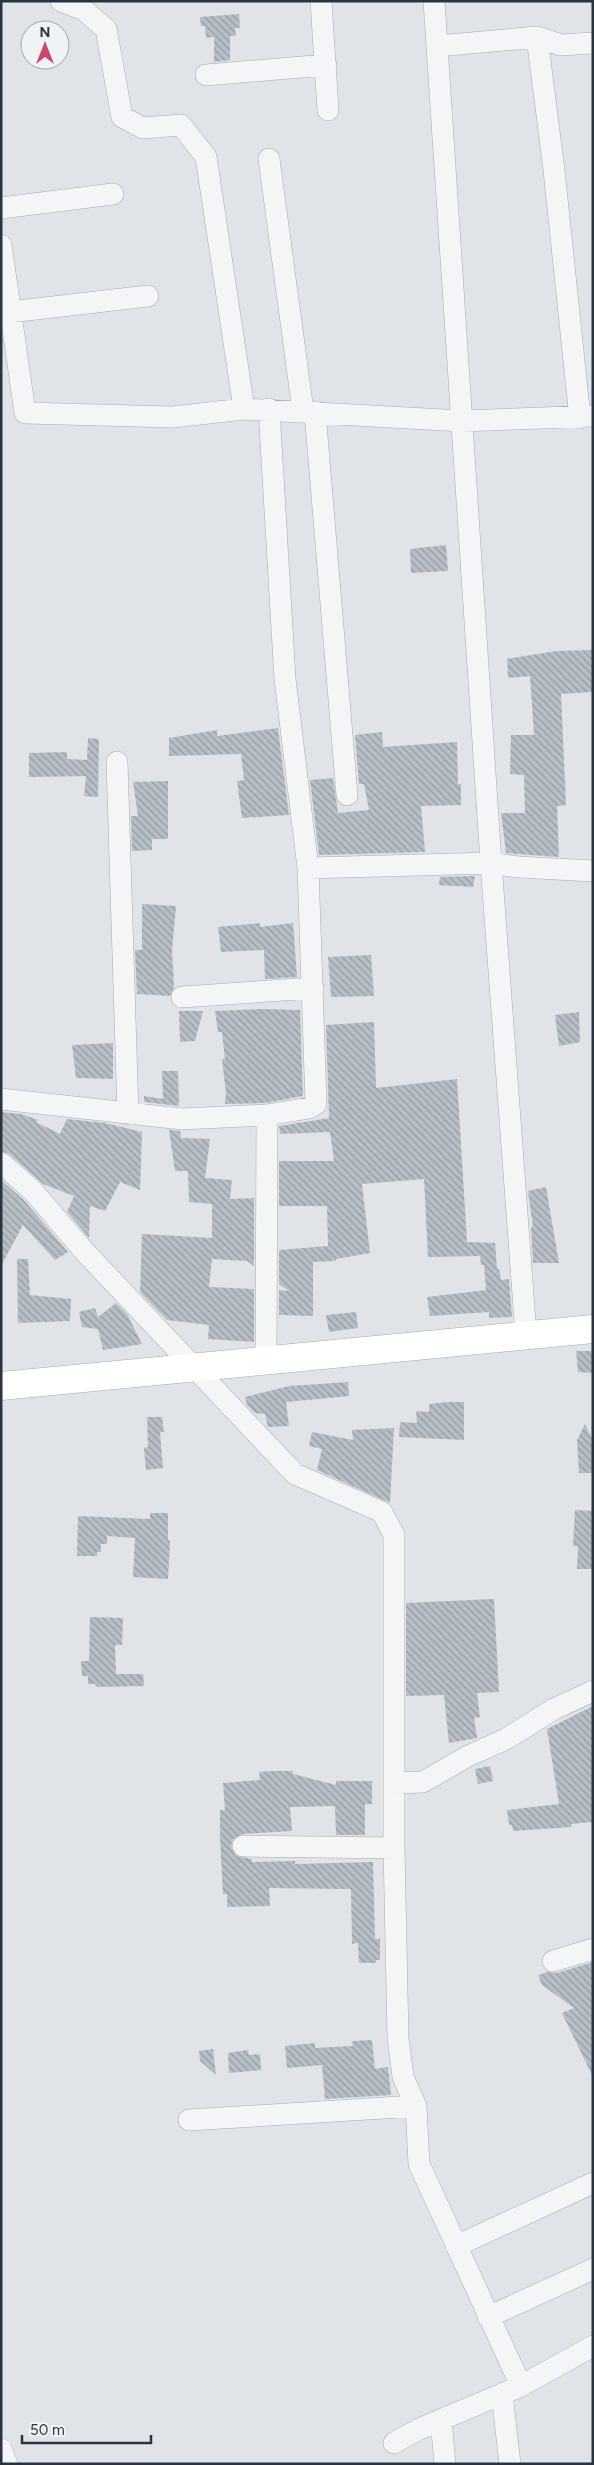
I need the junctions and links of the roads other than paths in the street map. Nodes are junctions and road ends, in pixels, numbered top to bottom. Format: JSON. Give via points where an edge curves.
{"nodes":[{"id":1,"x":61,"y":1,"type":"edge"},
{"id":2,"x":322,"y":1,"type":"edge"},
{"id":3,"x":434,"y":1,"type":"edge"},
{"id":4,"x":537,"y":37,"type":"junction"},
{"id":5,"x":593,"y":43,"type":"edge"},
{"id":6,"x":437,"y":46,"type":"junction"},
{"id":7,"x":326,"y":65,"type":"junction"},
{"id":8,"x":206,"y":75,"type":"dead end"},
{"id":9,"x":328,"y":110,"type":"dead end"},
{"id":10,"x":269,"y":160,"type":"dead end"},
{"id":11,"x":113,"y":194,"type":"dead end"},
{"id":12,"x":1,"y":208,"type":"edge"},
{"id":13,"x":1,"y":246,"type":"edge"},
{"id":14,"x":148,"y":296,"type":"dead end"},
{"id":15,"x":6,"y":312,"type":"edge"},
{"id":16,"x":244,"y":409,"type":"junction"},
{"id":17,"x":269,"y":409,"type":"junction"},
{"id":18,"x":309,"y":412,"type":"junction"},
{"id":19,"x":586,"y":417,"type":"edge"},
{"id":20,"x":462,"y":420,"type":"junction"},
{"id":21,"x":117,"y":762,"type":"dead end"},
{"id":22,"x":347,"y":795,"type":"dead end"},
{"id":23,"x":490,"y":863,"type":"junction"},
{"id":24,"x":308,"y":868,"type":"junction"},
{"id":25,"x":593,"y":871,"type":"edge"},
{"id":26,"x":312,"y":988,"type":"junction"},
{"id":27,"x":182,"y":997,"type":"dead end"},
{"id":28,"x":1,"y":1099,"type":"edge"},
{"id":29,"x":128,"y":1114,"type":"junction"},
{"id":30,"x":267,"y":1114,"type":"junction"},
{"id":31,"x":1,"y":1163,"type":"edge"},
{"id":32,"x":593,"y":1329,"type":"edge"},
{"id":33,"x":526,"y":1335,"type":"junction"},
{"id":34,"x":266,"y":1360,"type":"junction"},
{"id":35,"x":192,"y":1368,"type":"junction"},
{"id":36,"x":1,"y":1386,"type":"edge"},
{"id":37,"x":593,"y":1691,"type":"edge"},
{"id":38,"x":395,"y":1783,"type":"junction"},
{"id":39,"x":243,"y":1846,"type":"dead end"},
{"id":40,"x":394,"y":1848,"type":"junction"},
{"id":41,"x":593,"y":1948,"type":"edge"},
{"id":42,"x":553,"y":1961,"type":"dead end"},
{"id":43,"x":416,"y":2106,"type":"junction"},
{"id":44,"x":189,"y":2120,"type":"dead end"},
{"id":45,"x":593,"y":2183,"type":"edge"},
{"id":46,"x":456,"y":2246,"type":"junction"},
{"id":47,"x":593,"y":2268,"type":"edge"},
{"id":48,"x":488,"y":2317,"type":"junction"},
{"id":49,"x":593,"y":2346,"type":"edge"},
{"id":50,"x":512,"y":2390,"type":"junction"},
{"id":51,"x":441,"y":2420,"type":"junction"},
{"id":52,"x":394,"y":2443,"type":"dead end"},
{"id":53,"x":1,"y":2448,"type":"edge"},
{"id":54,"x":7,"y":2464,"type":"edge"},
{"id":55,"x":445,"y":2464,"type":"edge"},
{"id":56,"x":510,"y":2464,"type":"edge"}],
"edges":[{"from":1,"to":16,"type":"street","via":[[84,10],[106,29],[122,117],[143,128],[181,125],[206,157]]},
{"from":2,"to":7,"type":"street"},
{"from":3,"to":6,"type":"street"},
{"from":4,"to":5,"type":"street","via":[[561,45]]},
{"from":4,"to":6,"type":"street"},
{"from":4,"to":19,"type":"street"},
{"from":6,"to":20,"type":"street"},
{"from":7,"to":8,"type":"street"},
{"from":7,"to":9,"type":"street"},
{"from":10,"to":18,"type":"street"},
{"from":11,"to":12,"type":"street"},
{"from":13,"to":15,"type":"street"},
{"from":14,"to":15,"type":"street"},
{"from":15,"to":16,"type":"street","via":[[25,413],[173,417]]},
{"from":16,"to":17,"type":"street"},
{"from":17,"to":18,"type":"street"},
{"from":17,"to":24,"type":"street","via":[[284,679]]},
{"from":18,"to":20,"type":"street"},
{"from":18,"to":22,"type":"street"},
{"from":19,"to":20,"type":"street"},
{"from":20,"to":23,"type":"street"},
{"from":21,"to":29,"type":"street"},
{"from":23,"to":24,"type":"street"},
{"from":23,"to":25,"type":"street","via":[[518,868]]},
{"from":23,"to":33,"type":"street"},
{"from":24,"to":26,"type":"street"},
{"from":26,"to":27,"type":"street"},
{"from":26,"to":30,"type":"street","via":[[316,1104],[309,1108]]},
{"from":28,"to":29,"type":"street"},
{"from":29,"to":30,"type":"street","via":[[182,1119]]},
{"from":30,"to":34,"type":"street"},
{"from":31,"to":35,"type":"street","via":[[33,1191]]},
{"from":32,"to":33,"type":"main road"},
{"from":33,"to":34,"type":"main road"},
{"from":34,"to":35,"type":"main road"},
{"from":35,"to":36,"type":"main road"},
{"from":35,"to":38,"type":"street","via":[[295,1474],[382,1512],[394,1535]]},
{"from":37,"to":38,"type":"street","via":[[423,1782]]},
{"from":38,"to":40,"type":"street"},
{"from":39,"to":40,"type":"street"},
{"from":40,"to":43,"type":"street","via":[[398,2038],[403,2077]]},
{"from":41,"to":42,"type":"street"},
{"from":43,"to":44,"type":"street"},
{"from":43,"to":46,"type":"street","via":[[419,2164]]},
{"from":45,"to":46,"type":"street"},
{"from":46,"to":48,"type":"street"},
{"from":47,"to":48,"type":"street"},
{"from":48,"to":50,"type":"street"},
{"from":49,"to":50,"type":"street"},
{"from":50,"to":51,"type":"street"},
{"from":50,"to":56,"type":"street"},
{"from":51,"to":52,"type":"street"},
{"from":51,"to":55,"type":"street"},
{"from":53,"to":54,"type":"street"}]}
